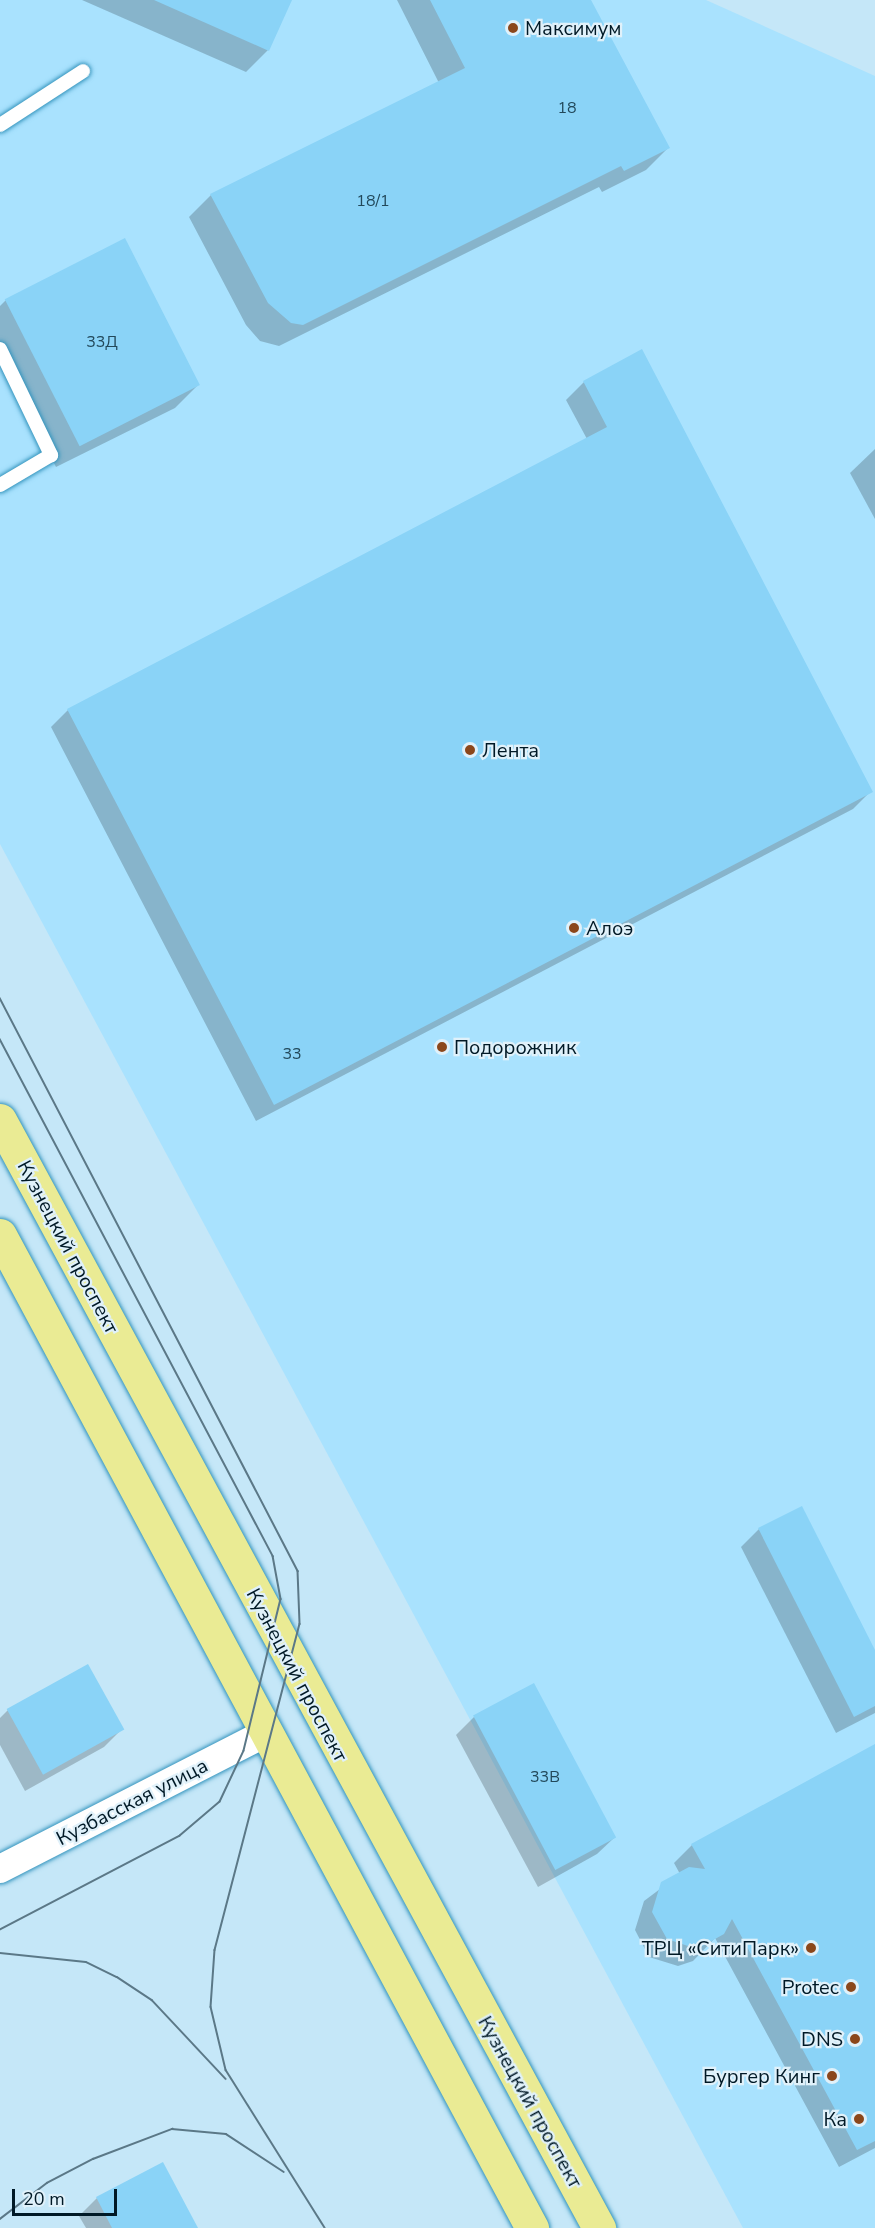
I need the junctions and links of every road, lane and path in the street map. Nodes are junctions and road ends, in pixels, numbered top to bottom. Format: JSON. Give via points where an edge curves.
{"nodes":[{"id":1,"x":83,"y":71,"type":"dead end"},
{"id":2,"x":0,"y":125,"type":"edge"},
{"id":3,"x":0,"y":349,"type":"edge"},
{"id":4,"x":0,"y":485,"type":"edge"},
{"id":5,"x":0,"y":1120,"type":"edge"},
{"id":6,"x":0,"y":1235,"type":"edge"},
{"id":7,"x":264,"y":1734,"type":"junction"},
{"id":8,"x":0,"y":1869,"type":"edge"},
{"id":9,"x":532,"y":2228,"type":"edge"},
{"id":10,"x":599,"y":2228,"type":"edge"}],
"edges":[{"from":1,"to":2,"type":"lane"},
{"from":3,"to":4,"type":"lane","via":[[51,455]]},
{"from":5,"to":10,"type":"main road","name":"Кузнецкий проспект"},
{"from":6,"to":7,"type":"main road"},
{"from":7,"to":8,"type":"street","name":"Кузбасская улица"},
{"from":7,"to":9,"type":"main road"}]}
